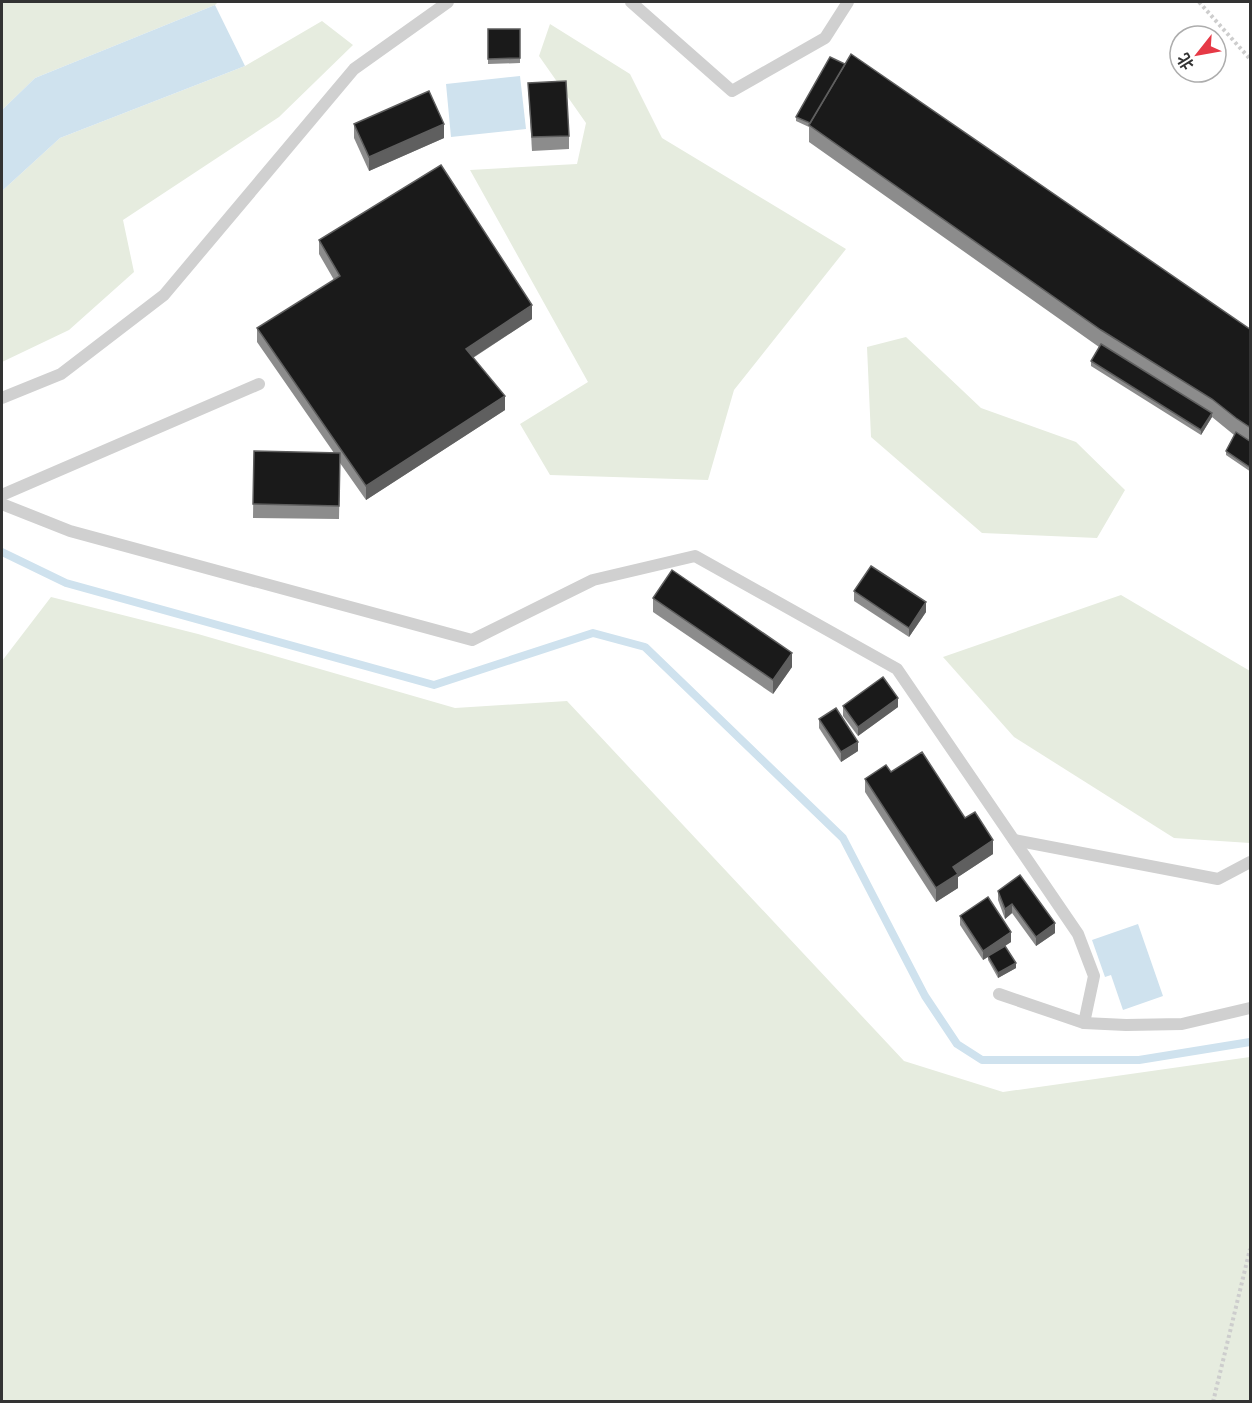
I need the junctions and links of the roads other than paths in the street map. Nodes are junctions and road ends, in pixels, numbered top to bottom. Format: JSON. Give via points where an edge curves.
{"nodes":[{"id":1,"x":448,"y":2,"type":"edge"},
{"id":2,"x":631,"y":2,"type":"edge"},
{"id":3,"x":848,"y":2,"type":"edge"},
{"id":4,"x":260,"y":384,"type":"dead end"},
{"id":5,"x":2,"y":398,"type":"edge"},
{"id":6,"x":2,"y":495,"type":"edge"},
{"id":7,"x":2,"y":504,"type":"edge"},
{"id":8,"x":1014,"y":840,"type":"junction"},
{"id":9,"x":1251,"y":862,"type":"edge"},
{"id":10,"x":999,"y":994,"type":"dead end"},
{"id":11,"x":1251,"y":1008,"type":"edge"},
{"id":12,"x":1084,"y":1023,"type":"junction"}],
"edges":[{"from":1,"to":5,"type":"lane","via":[[354,69],[164,295],[61,374]]},
{"from":2,"to":3,"type":"lane","via":[[732,91],[825,38]]},
{"from":4,"to":6,"type":"lane"},
{"from":7,"to":8,"type":"lane","via":[[70,531],[472,640],[592,580],[695,556],[897,669]]},
{"from":8,"to":9,"type":"lane","via":[[1218,879]]},
{"from":8,"to":12,"type":"lane","via":[[1078,934],[1094,976]]},
{"from":10,"to":12,"type":"lane"},
{"from":11,"to":12,"type":"lane","via":[[1182,1024]]}]}
